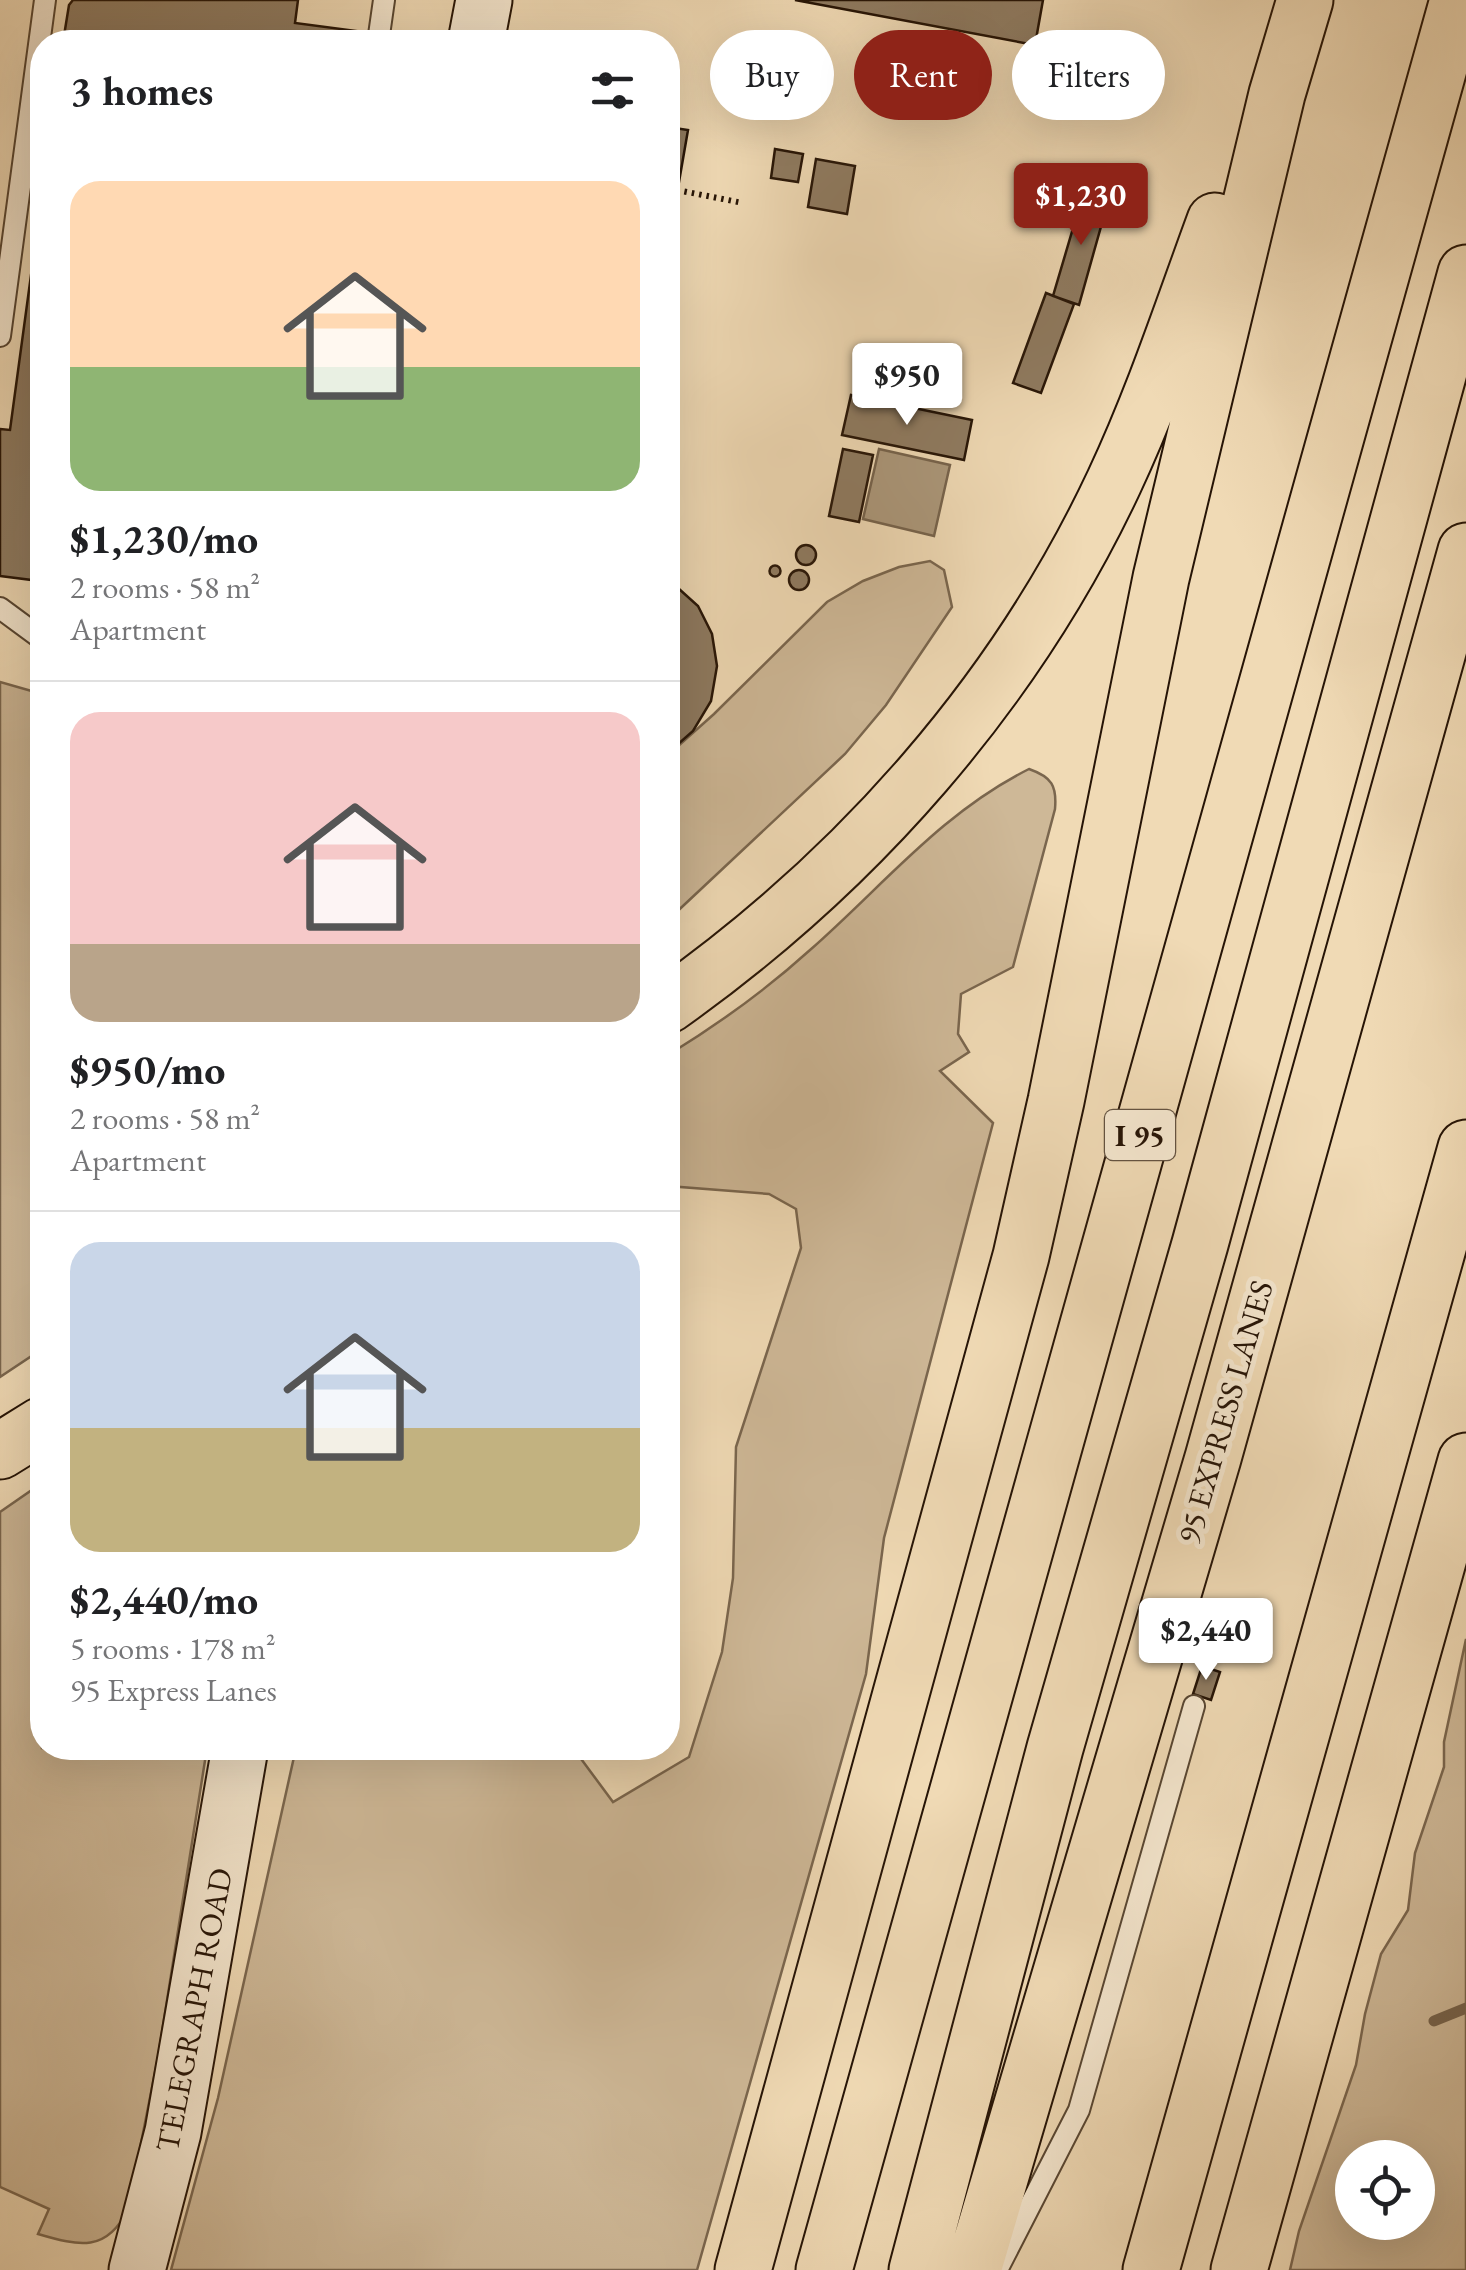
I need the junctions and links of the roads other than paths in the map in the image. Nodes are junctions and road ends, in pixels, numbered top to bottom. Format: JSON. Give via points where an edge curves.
{"nodes":[{"id":1,"x":45,"y":0,"type":"edge"},
{"id":2,"x":384,"y":0,"type":"edge"},
{"id":3,"x":484,"y":0,"type":"edge"},
{"id":4,"x":1305,"y":0,"type":"edge"},
{"id":5,"x":1458,"y":0,"type":"edge"},
{"id":6,"x":41,"y":30,"type":"edge"},
{"id":7,"x":380,"y":30,"type":"edge"},
{"id":8,"x":478,"y":30,"type":"edge"},
{"id":9,"x":30,"y":112,"type":"edge"},
{"id":10,"x":1466,"y":273,"type":"edge"},
{"id":11,"x":0,"y":336,"type":"edge"},
{"id":12,"x":1466,"y":552,"type":"edge"},
{"id":13,"x":0,"y":608,"type":"edge"},
{"id":14,"x":30,"y":630,"type":"edge"},
{"id":15,"x":680,"y":996,"type":"edge"},
{"id":16,"x":1466,"y":1148,"type":"edge"},
{"id":17,"x":30,"y":1432,"type":"edge"},
{"id":18,"x":0,"y":1450,"type":"edge"},
{"id":19,"x":1466,"y":1461,"type":"edge"},
{"id":20,"x":1194,"y":1706,"type":"dead end"},
{"id":21,"x":238,"y":1760,"type":"edge"},
{"id":22,"x":137,"y":2270,"type":"edge"},
{"id":23,"x":742,"y":2270,"type":"edge"},
{"id":24,"x":824,"y":2270,"type":"edge"},
{"id":25,"x":917,"y":2270,"type":"edge"},
{"id":26,"x":973,"y":2270,"type":"edge"},
{"id":27,"x":997,"y":2270,"type":"edge"},
{"id":28,"x":1151,"y":2270,"type":"edge"},
{"id":29,"x":1238,"y":2270,"type":"edge"}],
"edges":[{"from":1,"to":6,"type":"lane"},
{"from":2,"to":7,"type":"lane"},
{"from":3,"to":8,"type":"street"},
{"from":4,"to":15,"type":"highway","via":[[1114,482],[1020,646],[890,815],[814,890]]},
{"from":4,"to":23,"type":"highway","via":[[1161,578],[1021,1256]]},
{"from":5,"to":24,"type":"highway","number":"I 95"},
{"from":9,"to":11,"type":"lane"},
{"from":10,"to":25,"type":"highway","via":[[1055,1748]]},
{"from":12,"to":26,"type":"highway","name":"95 EXPRESS LANES","via":[[1213,1458]]},
{"from":13,"to":14,"type":"lane"},
{"from":16,"to":28,"type":"highway"},
{"from":17,"to":18,"type":"highway"},
{"from":19,"to":29,"type":"highway"},
{"from":20,"to":27,"type":"lane","via":[[1079,2110]]},
{"from":21,"to":22,"type":"street","name":"TELEGRAPH ROAD","via":[[173,2132]]}]}
